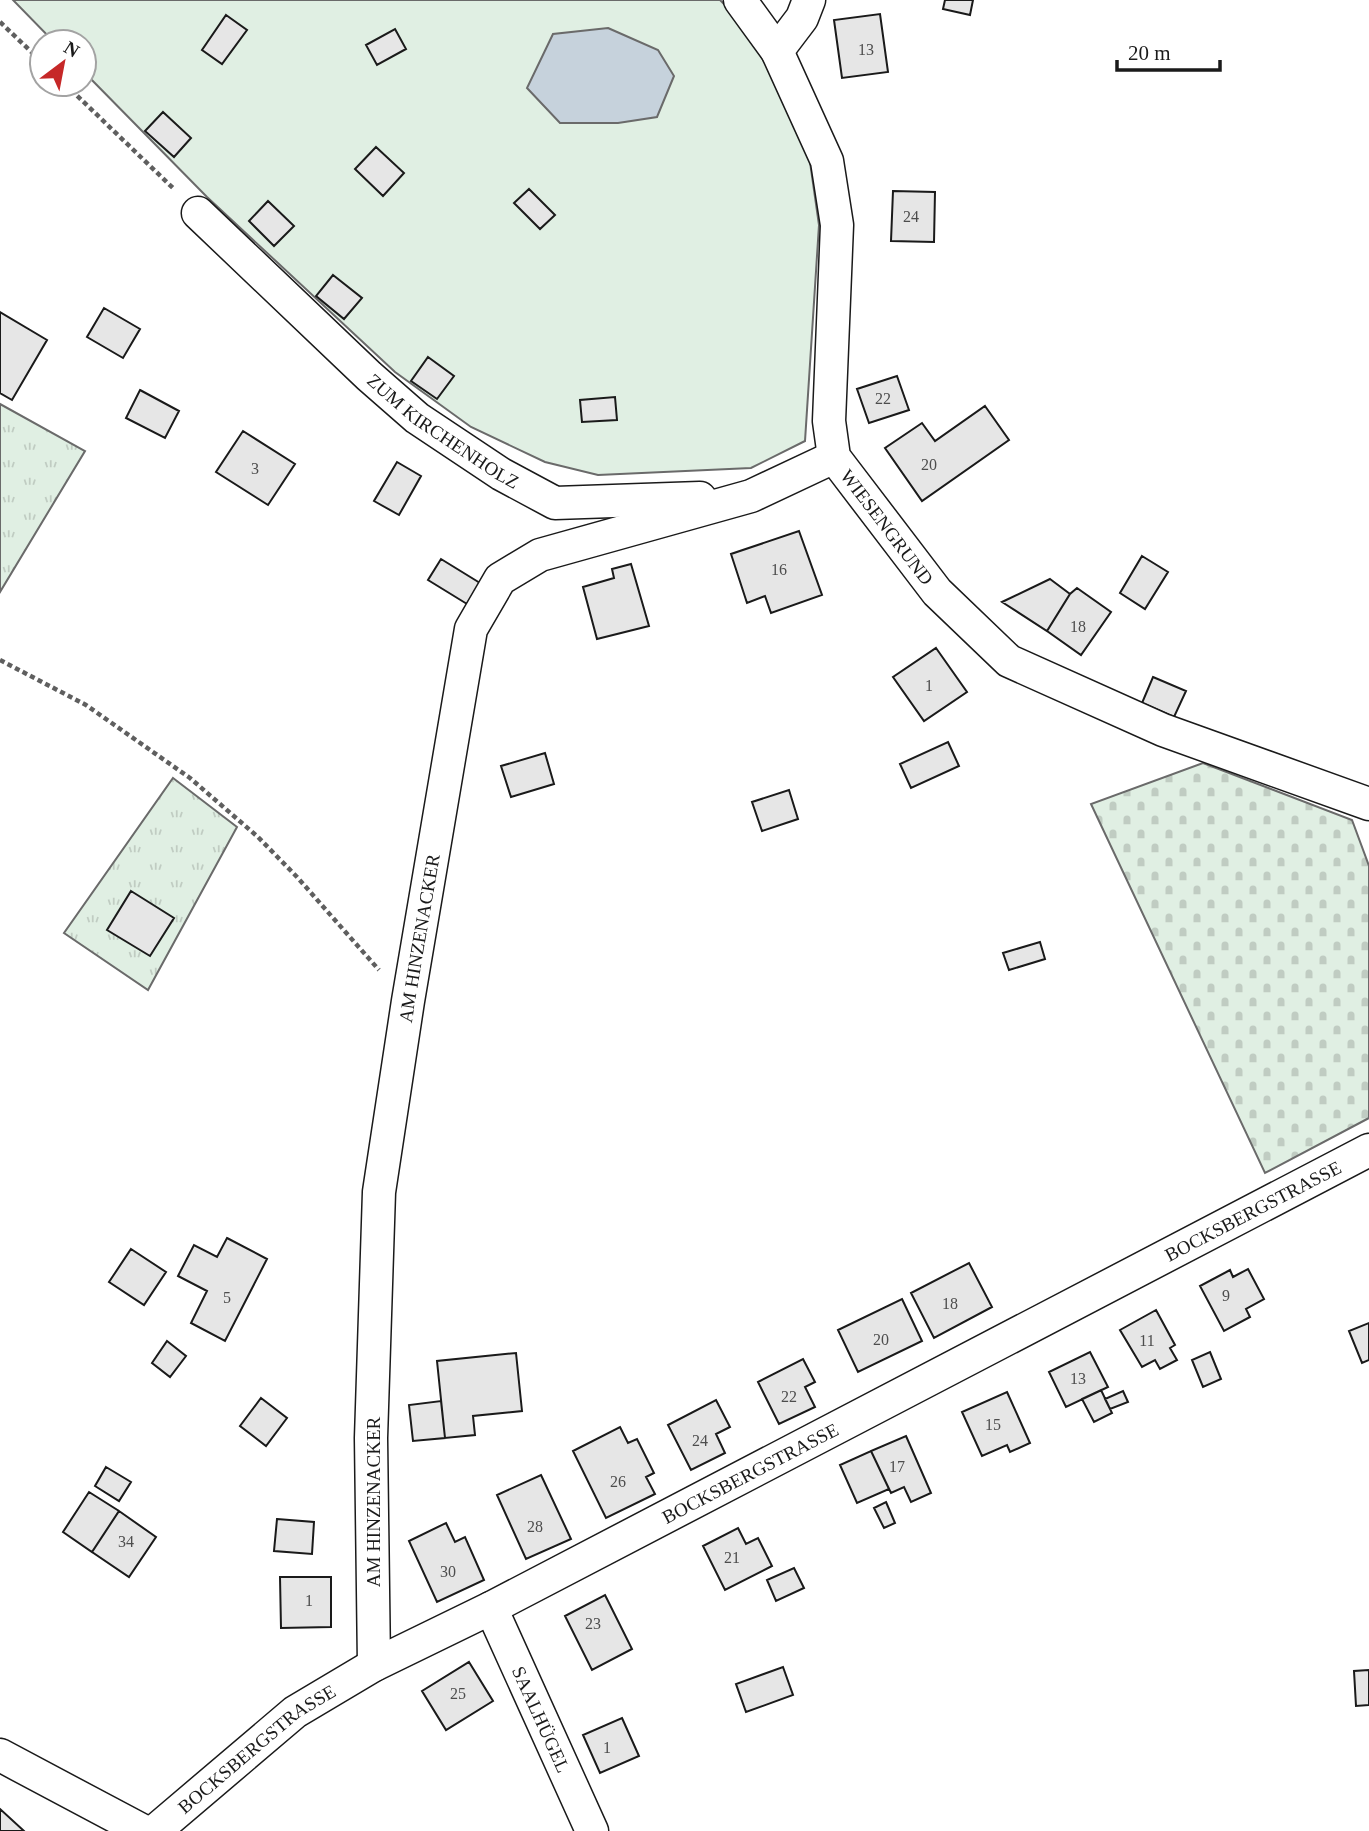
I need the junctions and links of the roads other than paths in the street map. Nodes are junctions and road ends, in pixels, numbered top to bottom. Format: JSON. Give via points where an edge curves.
{"nodes":[{"id":1,"x":740,"y":0,"type":"edge"},
{"id":2,"x":809,"y":0,"type":"edge"},
{"id":3,"x":778,"y":51,"type":"junction"},
{"id":4,"x":198,"y":213,"type":"road end"},
{"id":5,"x":834,"y":457,"type":"junction"},
{"id":6,"x":751,"y":496,"type":"junction"},
{"id":7,"x":1369,"y":804,"type":"edge"},
{"id":8,"x":1369,"y":1150,"type":"edge"},
{"id":9,"x":491,"y":1608,"type":"junction"},
{"id":10,"x":374,"y":1665,"type":"junction"},
{"id":11,"x":0,"y":1755,"type":"edge"},
{"id":12,"x":143,"y":1831,"type":"edge"},
{"id":13,"x":155,"y":1831,"type":"edge"},
{"id":14,"x":592,"y":1831,"type":"edge"}],
"edges":[{"from":1,"to":3,"type":"street","name":"WIESENGRUND"},
{"from":2,"to":3,"type":"street"},
{"from":3,"to":5,"type":"street","name":"WIESENGRUND","via":[[827,161],[836,225],[830,421]]},
{"from":4,"to":6,"type":"street","name":"ZUM KIRCHENHOLZ","via":[[418,418],[501,474],[555,503]]},
{"from":5,"to":6,"type":"street","name":"AM HINZENACKER"},
{"from":5,"to":7,"type":"street","name":"WIESENGRUND","via":[[937,592],[1009,661],[1163,730]]},
{"from":6,"to":10,"type":"street","name":"AM HINZENACKER","via":[[540,555],[500,579],[471,629],[379,1192],[371,1438]]},
{"from":8,"to":9,"type":"street","name":"BOCKSBERGSTRASSE"},
{"from":9,"to":10,"type":"street","name":"BOCKSBERGSTRASSE"},
{"from":9,"to":14,"type":"street","name":"SAALHÜGEL"},
{"from":10,"to":13,"type":"street","name":"BOCKSBERGSTRASSE","via":[[295,1712]]},
{"from":11,"to":12,"type":"street"}]}
